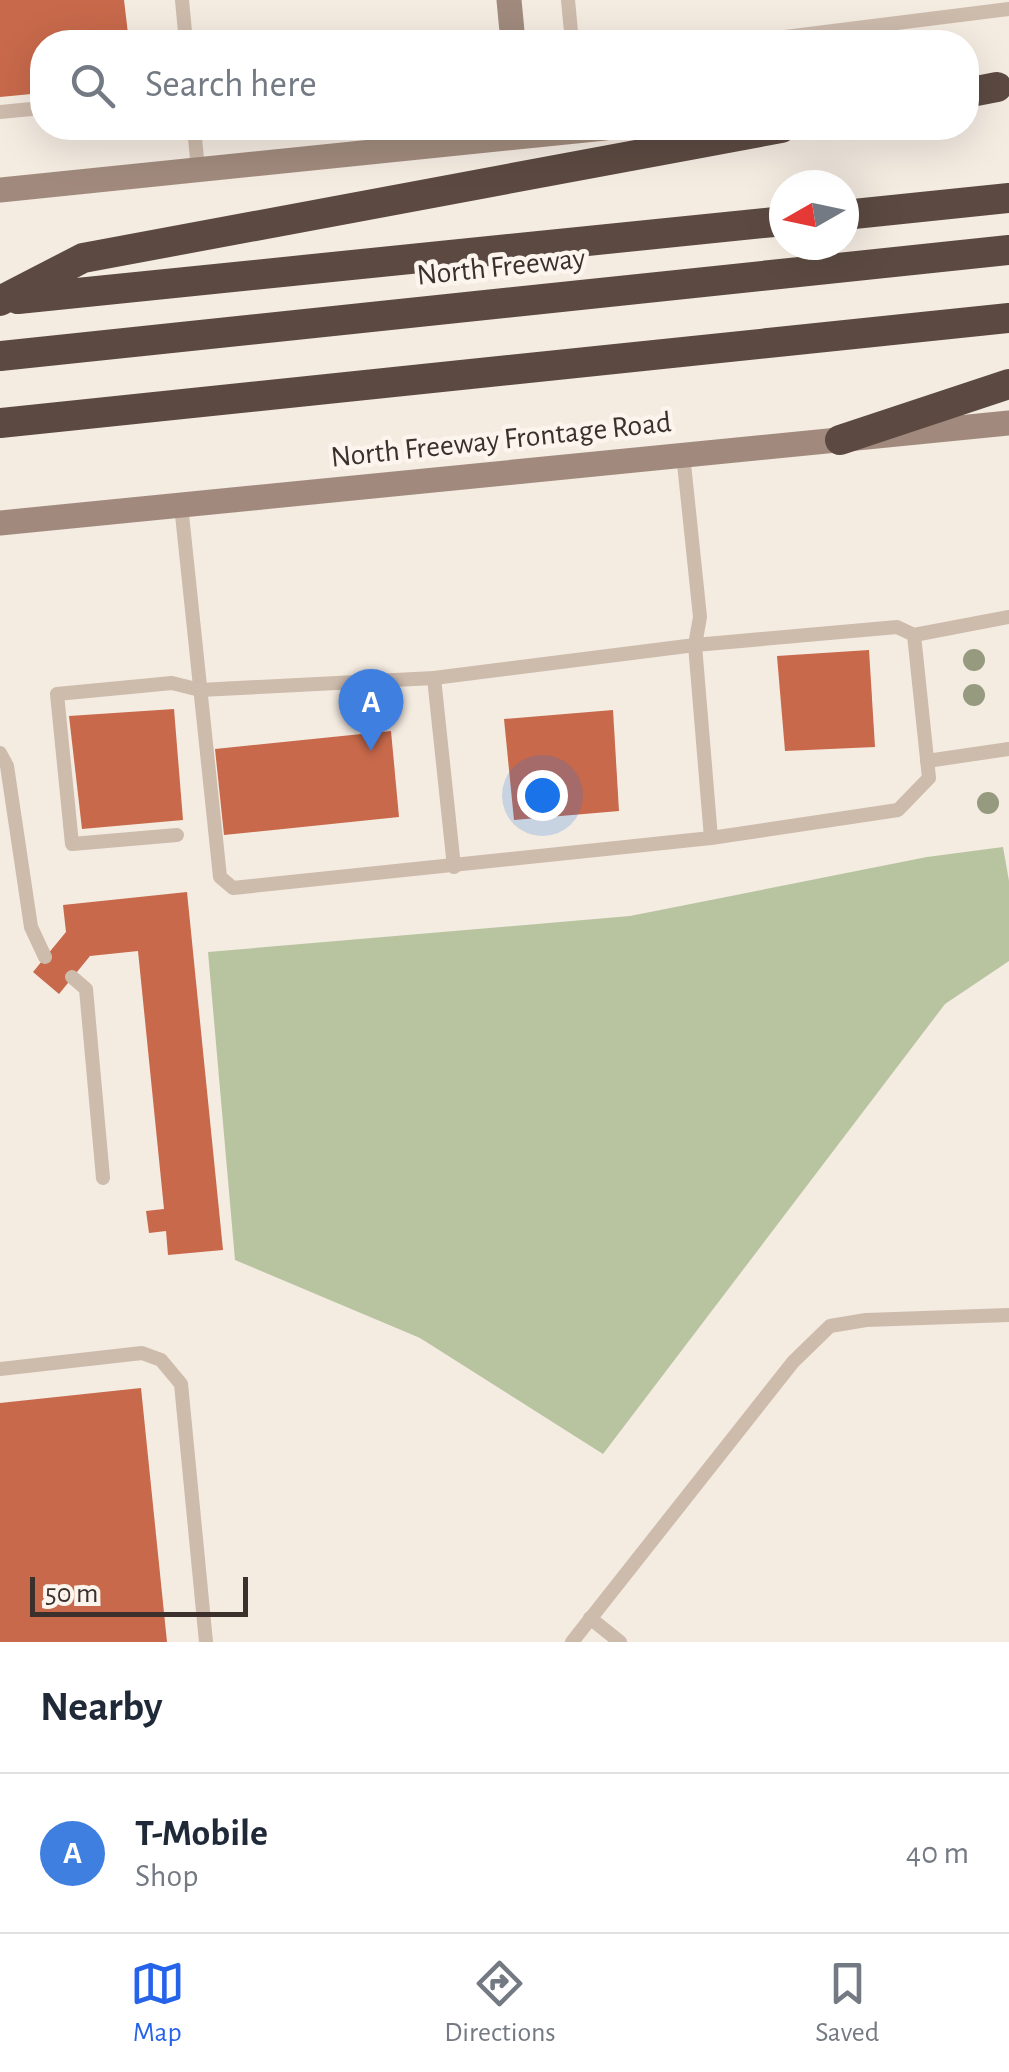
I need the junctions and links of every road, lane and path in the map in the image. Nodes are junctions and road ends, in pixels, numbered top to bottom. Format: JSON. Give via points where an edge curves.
{"nodes":[{"id":1,"x":182,"y":0,"type":"edge"},
{"id":2,"x":509,"y":0,"type":"edge"},
{"id":3,"x":568,"y":0,"type":"edge"},
{"id":4,"x":977,"y":6,"type":"edge"},
{"id":5,"x":1009,"y":9,"type":"edge"},
{"id":6,"x":185,"y":30,"type":"edge"},
{"id":7,"x":512,"y":30,"type":"edge"},
{"id":8,"x":571,"y":30,"type":"edge"},
{"id":9,"x":830,"y":30,"type":"edge"},
{"id":10,"x":30,"y":109,"type":"edge"},
{"id":11,"x":0,"y":112,"type":"edge"},
{"id":12,"x":195,"y":140,"type":"edge"},
{"id":13,"x":454,"y":140,"type":"edge"},
{"id":14,"x":717,"y":140,"type":"edge"},
{"id":15,"x":198,"y":170,"type":"junction"},
{"id":16,"x":0,"y":190,"type":"edge"},
{"id":17,"x":1009,"y":198,"type":"edge"},
{"id":18,"x":859,"y":213,"type":"edge"},
{"id":19,"x":769,"y":223,"type":"edge"},
{"id":20,"x":1009,"y":250,"type":"edge"},
{"id":21,"x":0,"y":301,"type":"edge"},
{"id":22,"x":1009,"y":318,"type":"edge"},
{"id":23,"x":0,"y":356,"type":"edge"},
{"id":24,"x":1009,"y":384,"type":"edge"},
{"id":25,"x":0,"y":423,"type":"edge"},
{"id":26,"x":1009,"y":423,"type":"edge"},
{"id":27,"x":840,"y":440,"type":"junction"},
{"id":28,"x":683,"y":454,"type":"junction"},
{"id":29,"x":181,"y":505,"type":"junction"},
{"id":30,"x":0,"y":523,"type":"edge"},
{"id":31,"x":1009,"y":617,"type":"edge"},
{"id":32,"x":914,"y":635,"type":"junction"},
{"id":33,"x":694,"y":645,"type":"junction"},
{"id":34,"x":434,"y":678,"type":"junction"},
{"id":35,"x":200,"y":690,"type":"junction"},
{"id":36,"x":1009,"y":749,"type":"edge"},
{"id":37,"x":0,"y":752,"type":"edge"},
{"id":38,"x":927,"y":761,"type":"junction"},
{"id":39,"x":177,"y":834,"type":"dead end"},
{"id":40,"x":711,"y":838,"type":"junction"},
{"id":41,"x":454,"y":867,"type":"junction"},
{"id":42,"x":45,"y":957,"type":"dead end"},
{"id":43,"x":72,"y":978,"type":"dead end"},
{"id":44,"x":103,"y":1178,"type":"dead end"},
{"id":45,"x":1009,"y":1315,"type":"edge"},
{"id":46,"x":0,"y":1369,"type":"edge"},
{"id":47,"x":590,"y":1618,"type":"junction"},
{"id":48,"x":206,"y":1642,"type":"edge"},
{"id":49,"x":572,"y":1642,"type":"edge"},
{"id":50,"x":620,"y":1642,"type":"edge"}],
"edges":[{"from":1,"to":6,"type":"lane"},
{"from":2,"to":7,"type":"main road"},
{"from":3,"to":8,"type":"lane"},
{"from":4,"to":5,"type":"lane"},
{"from":4,"to":9,"type":"lane"},
{"from":10,"to":11,"type":"lane"},
{"from":12,"to":15,"type":"lane"},
{"from":13,"to":15,"type":"main road"},
{"from":14,"to":21,"type":"highway","via":[[84,258]]},
{"from":15,"to":16,"type":"main road"},
{"from":17,"to":18,"type":"highway"},
{"from":19,"to":21,"type":"highway","name":"North Freeway"},
{"from":20,"to":23,"type":"highway","name":"North Freeway"},
{"from":22,"to":25,"type":"highway"},
{"from":24,"to":27,"type":"highway"},
{"from":26,"to":27,"type":"main road","name":"North Freeway Frontage Road"},
{"from":27,"to":28,"type":"main road","name":"North Freeway Frontage Road"},
{"from":28,"to":29,"type":"main road","name":"North Freeway Frontage Road"},
{"from":28,"to":33,"type":"lane","via":[[700,617]]},
{"from":29,"to":30,"type":"main road","name":"North Freeway Frontage Road"},
{"from":29,"to":35,"type":"lane"},
{"from":31,"to":32,"type":"lane"},
{"from":32,"to":33,"type":"lane","via":[[897,626]]},
{"from":32,"to":38,"type":"lane"},
{"from":33,"to":34,"type":"lane"},
{"from":33,"to":40,"type":"lane"},
{"from":34,"to":35,"type":"lane"},
{"from":34,"to":41,"type":"lane"},
{"from":35,"to":39,"type":"lane","via":[[172,683],[57,694],[72,844]]},
{"from":35,"to":41,"type":"lane","via":[[220,877],[233,888]]},
{"from":36,"to":38,"type":"lane"},
{"from":37,"to":42,"type":"lane","via":[[31,927]]},
{"from":38,"to":40,"type":"lane","via":[[929,778],[898,810]]},
{"from":40,"to":41,"type":"lane"},
{"from":43,"to":44,"type":"lane","via":[[86,989]]},
{"from":45,"to":47,"type":"lane","via":[[830,1326]]},
{"from":46,"to":48,"type":"lane","via":[[142,1353],[169,1366],[181,1384]]},
{"from":47,"to":49,"type":"lane"},
{"from":47,"to":50,"type":"lane"}]}
